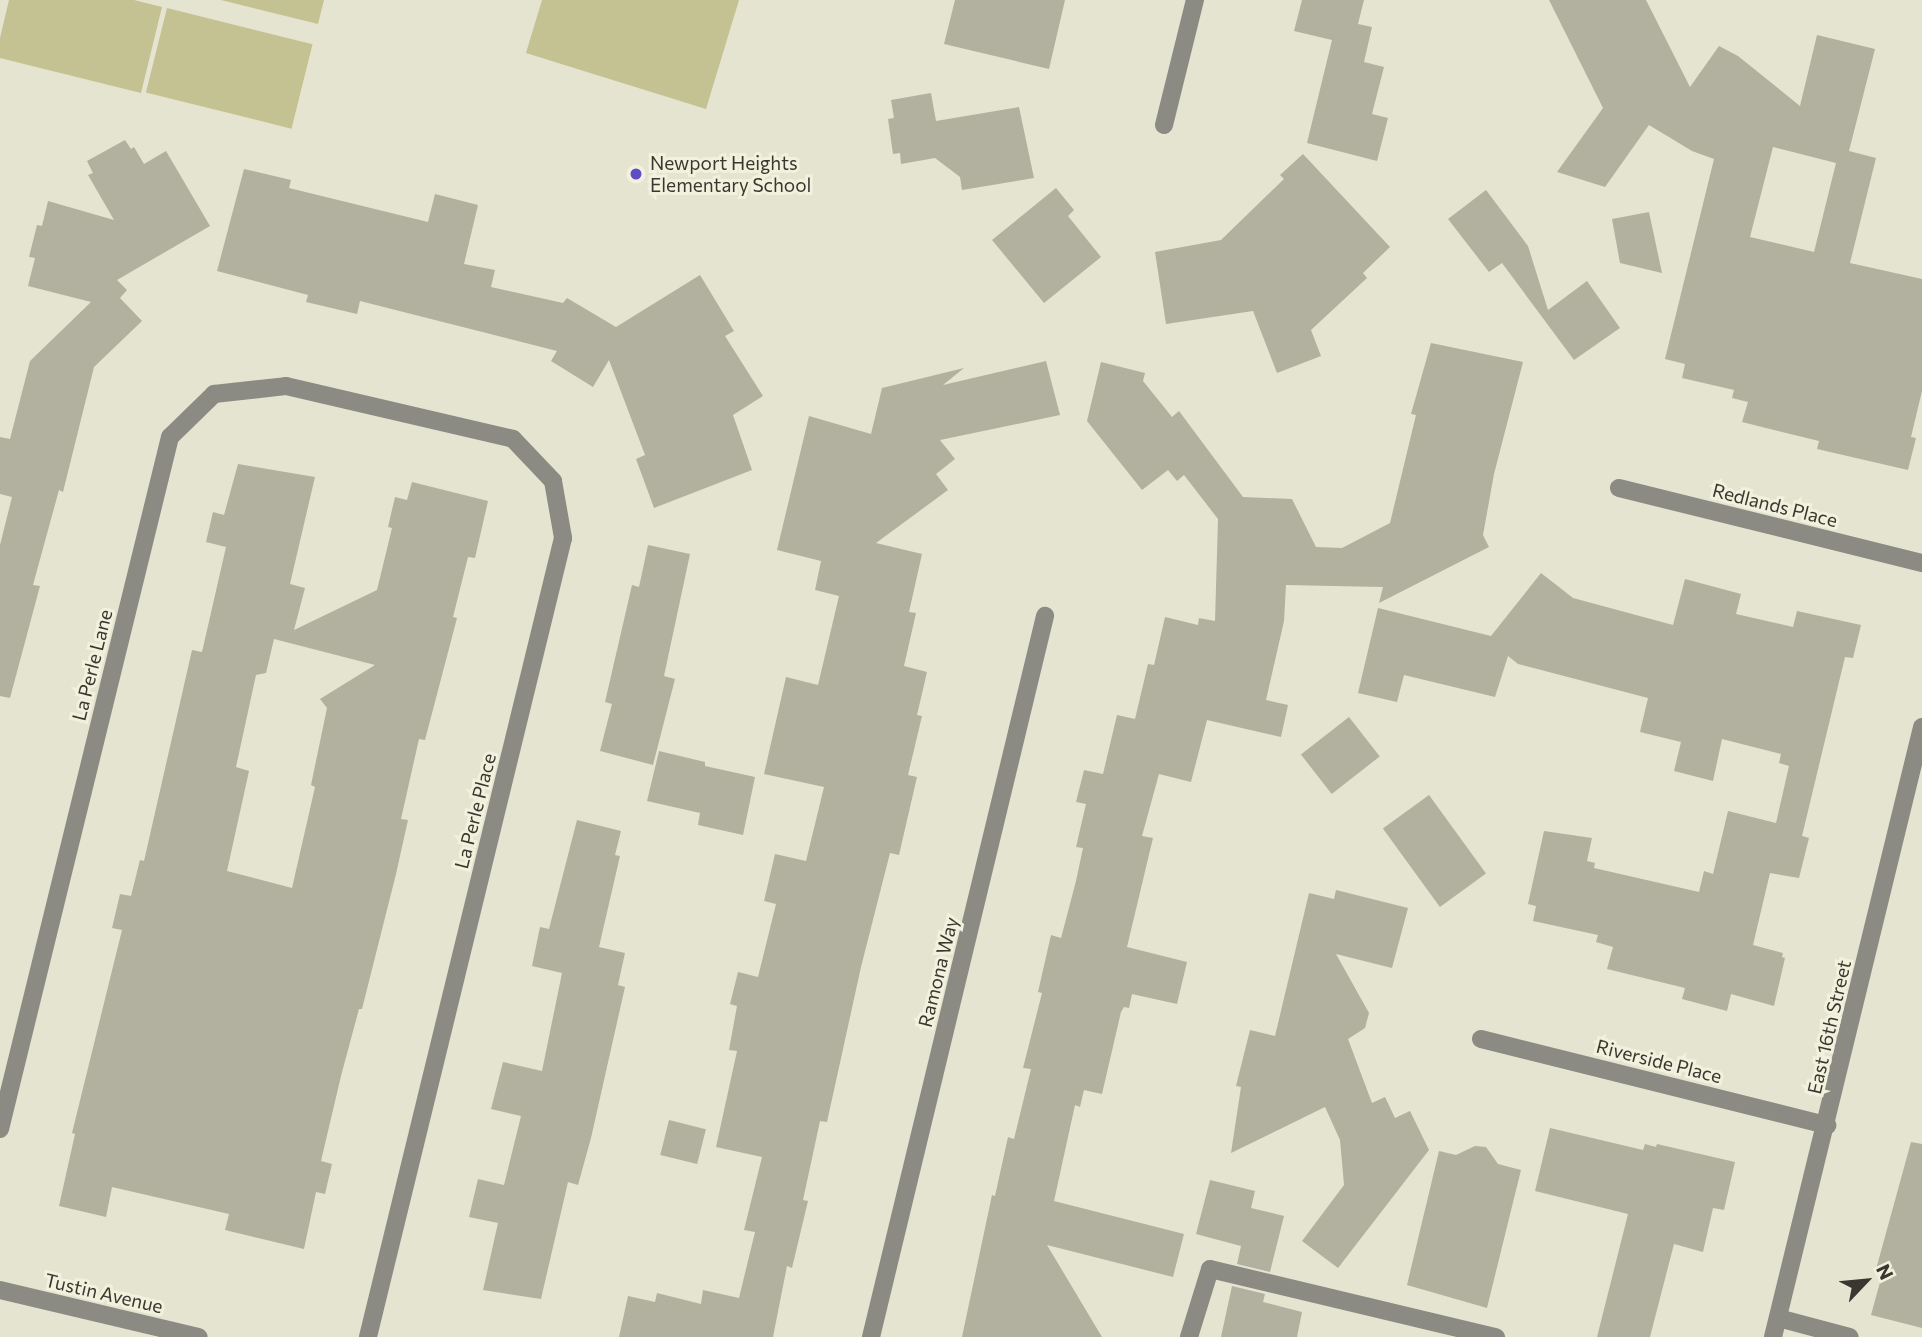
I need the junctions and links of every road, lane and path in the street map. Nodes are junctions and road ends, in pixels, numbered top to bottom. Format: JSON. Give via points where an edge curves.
{"nodes":[{"id":1,"x":1195,"y":0,"type":"edge"},
{"id":2,"x":1164,"y":125,"type":"dead end"},
{"id":3,"x":381,"y":410,"type":"joint"},
{"id":4,"x":1619,"y":488,"type":"dead end"},
{"id":5,"x":1922,"y":563,"type":"edge"},
{"id":6,"x":1045,"y":616,"type":"dead end"},
{"id":7,"x":1922,"y":727,"type":"edge"},
{"id":8,"x":1482,"y":1039,"type":"dead end"},
{"id":9,"x":1827,"y":1125,"type":"junction"},
{"id":10,"x":0,"y":1129,"type":"edge"},
{"id":11,"x":0,"y":1290,"type":"edge"},
{"id":12,"x":1778,"y":1318,"type":"junction"},
{"id":13,"x":199,"y":1337,"type":"edge"},
{"id":14,"x":368,"y":1337,"type":"edge"},
{"id":15,"x":872,"y":1337,"type":"edge"},
{"id":16,"x":1189,"y":1337,"type":"edge"},
{"id":17,"x":1496,"y":1337,"type":"edge"},
{"id":18,"x":1773,"y":1337,"type":"edge"},
{"id":19,"x":1850,"y":1337,"type":"edge"}],
"edges":[{"from":1,"to":2,"type":"street"},
{"from":3,"to":10,"type":"street","name":"La Perle Lane","via":[[285,386],[214,394],[170,437]]},
{"from":3,"to":14,"type":"street","name":"La Perle Place","via":[[513,439],[553,481],[563,538]]},
{"from":4,"to":5,"type":"street","name":"Redlands Place"},
{"from":6,"to":15,"type":"street","name":"Ramona Way"},
{"from":7,"to":9,"type":"street","name":"East 16th Street"},
{"from":8,"to":9,"type":"street","name":"Riverside Place"},
{"from":9,"to":12,"type":"street","name":"East 16th Street"},
{"from":11,"to":13,"type":"street","name":"Tustin Avenue"},
{"from":12,"to":18,"type":"street","name":"East 16th Street"},
{"from":12,"to":19,"type":"street"},
{"from":16,"to":17,"type":"street","via":[[1210,1269]]}]}
